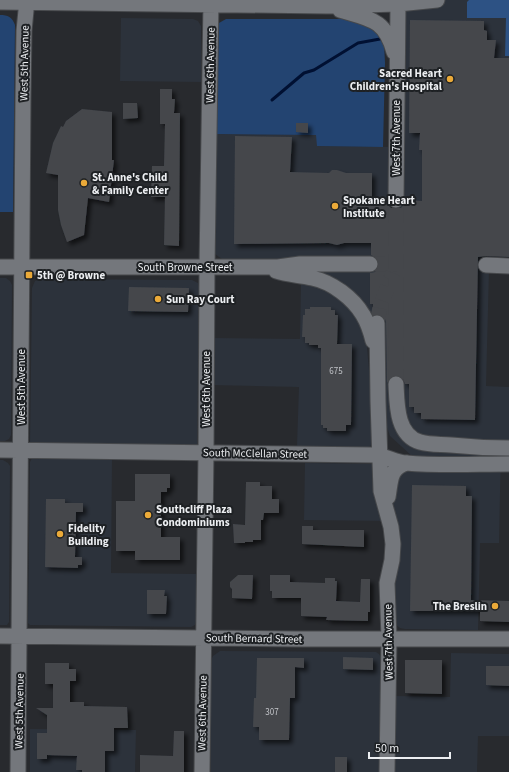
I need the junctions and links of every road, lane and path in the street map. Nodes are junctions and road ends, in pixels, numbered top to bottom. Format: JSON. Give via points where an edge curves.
{"nodes":[{"id":1,"x":437,"y":0,"type":"edge"},
{"id":2,"x":27,"y":1,"type":"edge"},
{"id":3,"x":0,"y":2,"type":"edge"},
{"id":4,"x":211,"y":3,"type":"edge"},
{"id":5,"x":398,"y":4,"type":"junction"},
{"id":6,"x":326,"y":6,"type":"junction"},
{"id":7,"x":397,"y":61,"type":"junction"},
{"id":8,"x":396,"y":200,"type":"tunnel mouth"},
{"id":9,"x":370,"y":264,"type":"tunnel mouth"},
{"id":10,"x":486,"y":265,"type":"dead end"},
{"id":11,"x":0,"y":266,"type":"edge"},
{"id":12,"x":22,"y":266,"type":"junction"},
{"id":13,"x":509,"y":266,"type":"edge"},
{"id":14,"x":207,"y":267,"type":"junction"},
{"id":15,"x":265,"y":267,"type":"junction"},
{"id":16,"x":377,"y":323,"type":"tunnel mouth"},
{"id":17,"x":377,"y":358,"type":"junction"},
{"id":18,"x":396,"y":384,"type":"tunnel mouth"},
{"id":19,"x":509,"y":448,"type":"edge"},
{"id":20,"x":0,"y":450,"type":"edge"},
{"id":21,"x":20,"y":451,"type":"junction"},
{"id":22,"x":206,"y":452,"type":"junction"},
{"id":23,"x":381,"y":455,"type":"junction"},
{"id":24,"x":407,"y":463,"type":"junction"},
{"id":25,"x":509,"y":464,"type":"edge"},
{"id":26,"x":388,"y":514,"type":"junction"},
{"id":27,"x":0,"y":636,"type":"edge"},
{"id":28,"x":20,"y":636,"type":"junction"},
{"id":29,"x":203,"y":638,"type":"junction"},
{"id":30,"x":389,"y":638,"type":"junction"},
{"id":31,"x":509,"y":639,"type":"edge"},
{"id":32,"x":18,"y":772,"type":"edge"},
{"id":33,"x":202,"y":772,"type":"edge"},
{"id":34,"x":387,"y":772,"type":"edge"}],
"edges":[{"from":1,"to":5,"type":"street"},
{"from":2,"to":3,"type":"street"},
{"from":2,"to":4,"type":"street"},
{"from":2,"to":12,"type":"street","name":"West 5th Avenue","via":[[24,31]]},
{"from":4,"to":6,"type":"street"},
{"from":4,"to":14,"type":"street","name":"West 6th Avenue"},
{"from":5,"to":6,"type":"street"},
{"from":5,"to":7,"type":"street","name":"West 7th Avenue"},
{"from":6,"to":7,"type":"street","via":[[378,23],[390,38]]},
{"from":7,"to":8,"type":"street","name":"West 7th Avenue"},
{"from":9,"to":15,"type":"street","name":"South Browne Street"},
{"from":10,"to":13,"type":"street"},
{"from":11,"to":12,"type":"street","name":"South Browne Street"},
{"from":12,"to":14,"type":"street","name":"South Browne Street"},
{"from":12,"to":21,"type":"street","name":"West 5th Avenue"},
{"from":14,"to":15,"type":"street","name":"South Browne Street"},
{"from":14,"to":22,"type":"street","name":"West 6th Avenue"},
{"from":15,"to":17,"type":"street","name":"West 7th Avenue","via":[[289,275],[314,278],[343,293],[363,316],[374,342]]},
{"from":16,"to":17,"type":"street","name":"West 7th Avenue"},
{"from":17,"to":23,"type":"street","name":"West 7th Avenue"},
{"from":18,"to":19,"type":"street","via":[[399,418],[407,433],[418,442]]},
{"from":20,"to":21,"type":"street","name":"South McClellan Street"},
{"from":21,"to":22,"type":"street","name":"South McClellan Street"},
{"from":21,"to":28,"type":"street","name":"West 5th Avenue"},
{"from":22,"to":23,"type":"street","name":"South McClellan Street"},
{"from":22,"to":29,"type":"street","name":"West 6th Avenue"},
{"from":23,"to":24,"type":"street","name":"South McClellan Street","via":[[395,462]]},
{"from":23,"to":26,"type":"street","name":"West 7th Avenue","via":[[381,491]]},
{"from":24,"to":25,"type":"street","name":"South McClellan Street"},
{"from":24,"to":26,"type":"street","name":"West 7th Avenue","via":[[394,471]]},
{"from":26,"to":30,"type":"street","name":"West 7th Avenue","via":[[393,544],[387,583]]},
{"from":27,"to":28,"type":"street","name":"South Bernard Street"},
{"from":28,"to":29,"type":"street","name":"South Bernard Street"},
{"from":28,"to":32,"type":"street","name":"West 5th Avenue"},
{"from":29,"to":30,"type":"street","name":"South Bernard Street"},
{"from":29,"to":33,"type":"street","name":"West 6th Avenue"},
{"from":30,"to":31,"type":"street","name":"South Bernard Street"},
{"from":30,"to":34,"type":"street","name":"West 7th Avenue"}]}
